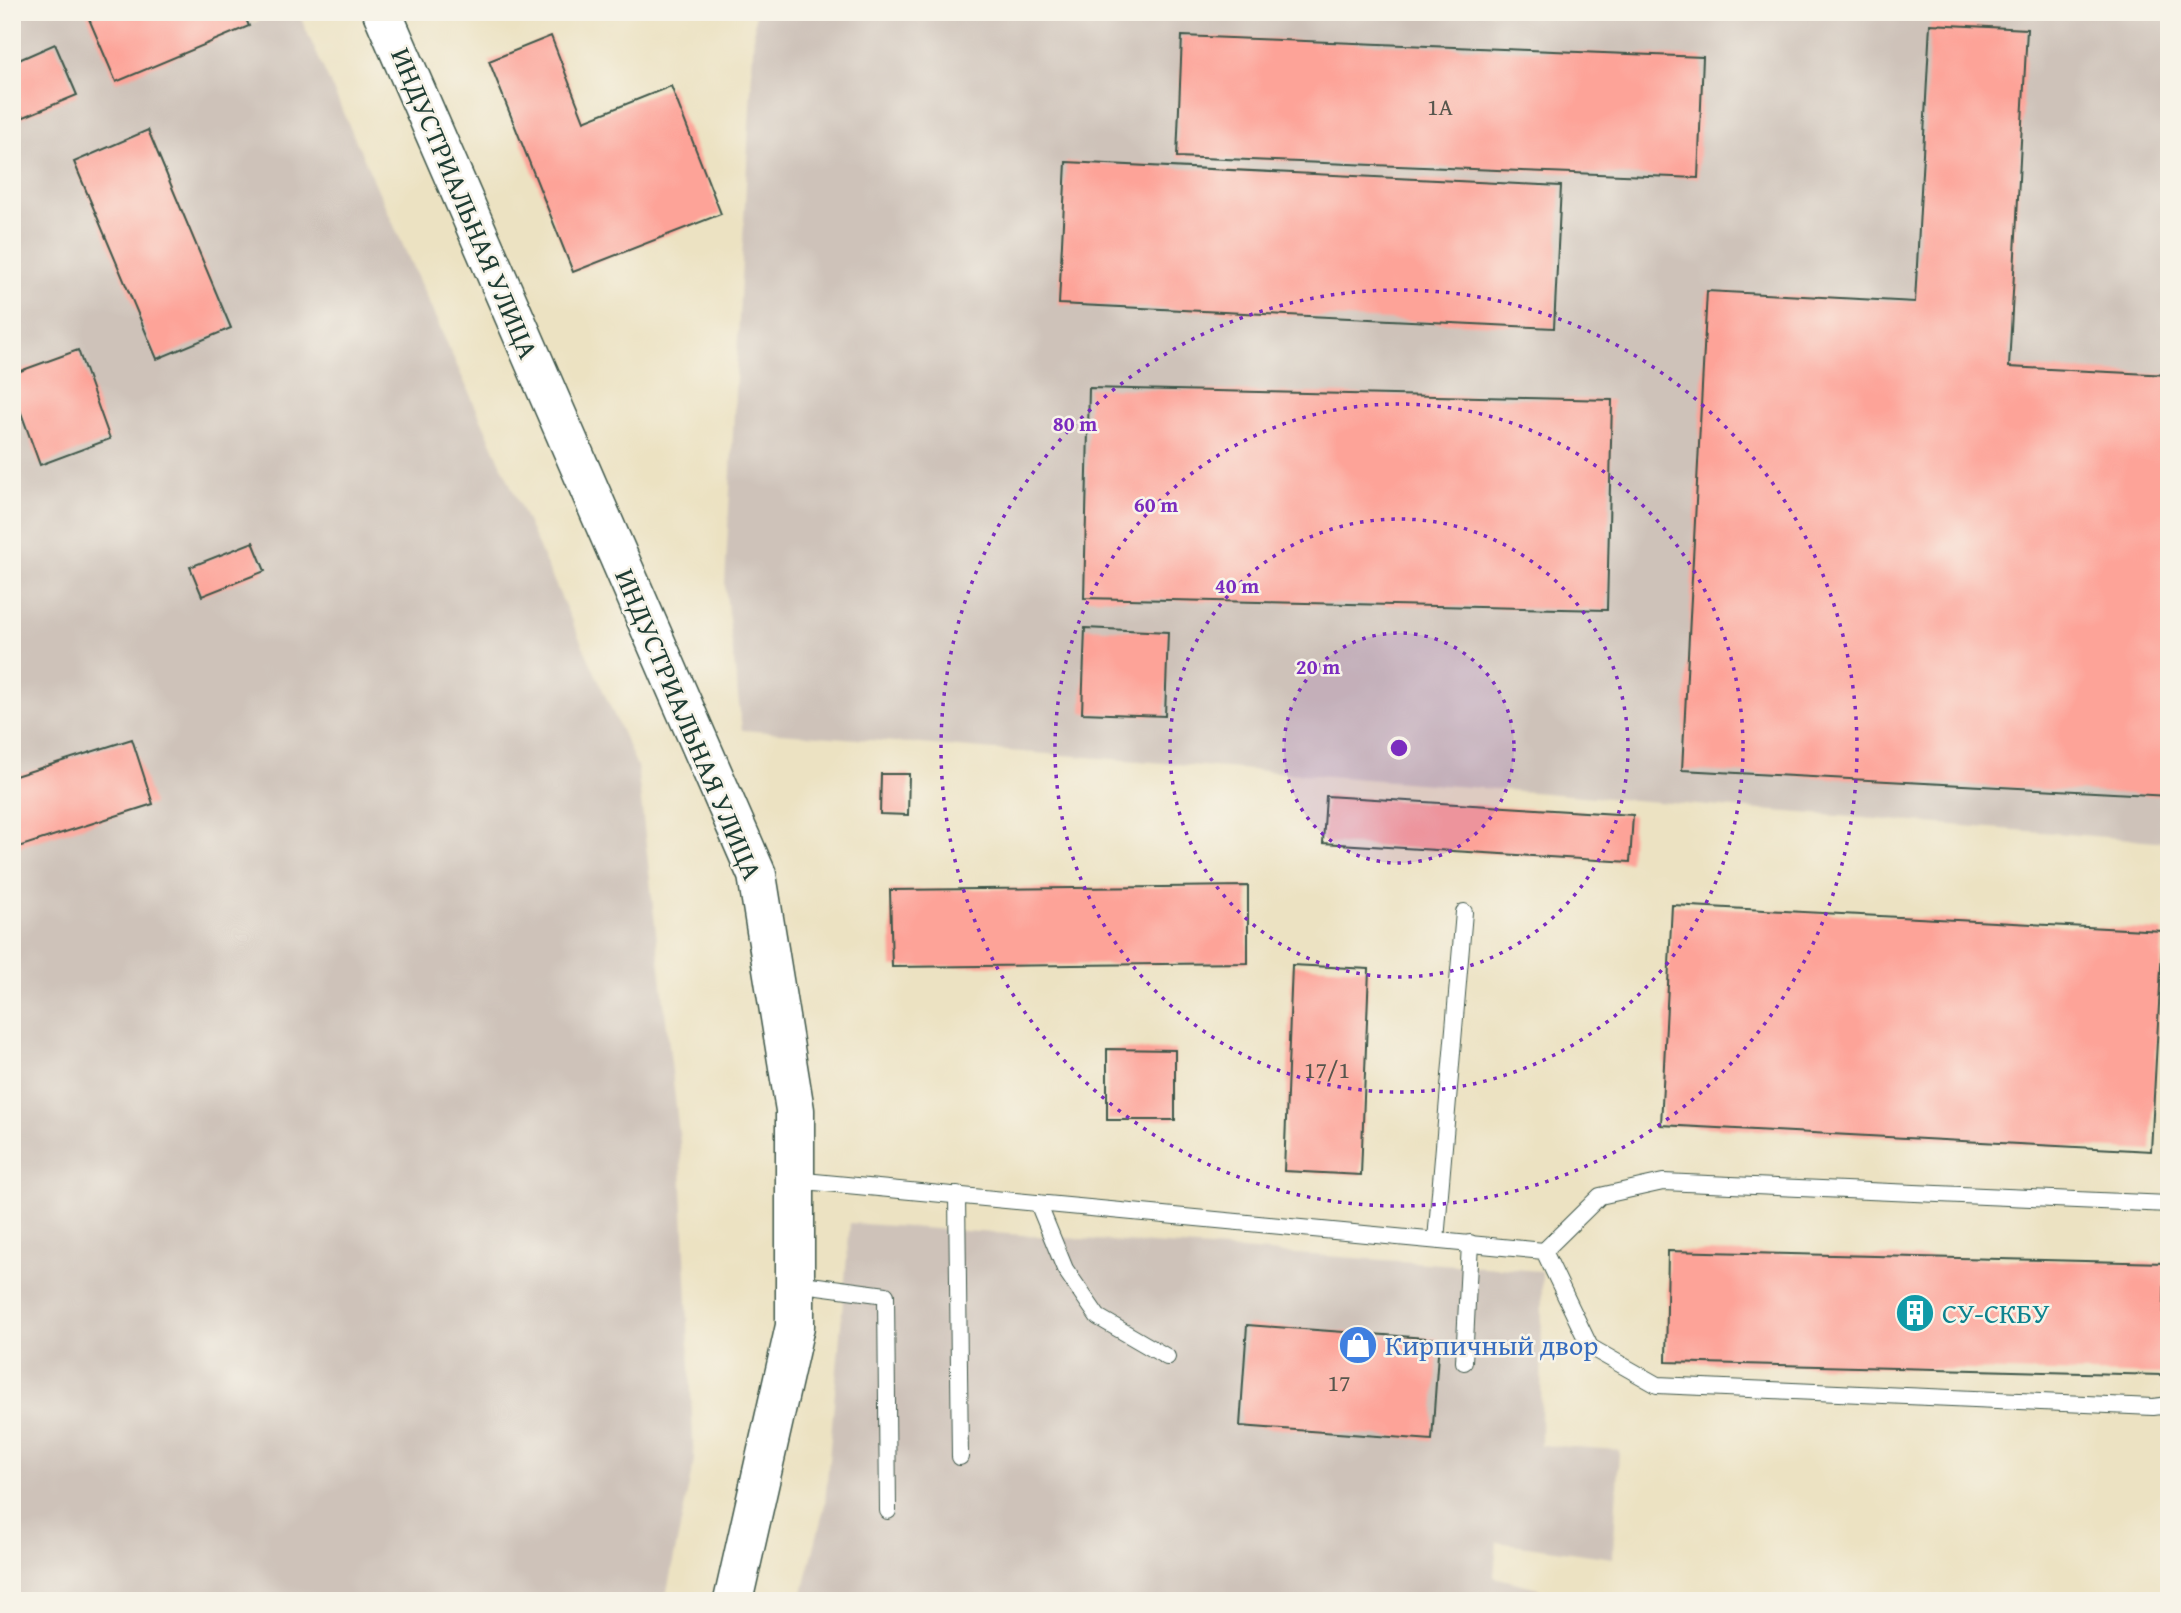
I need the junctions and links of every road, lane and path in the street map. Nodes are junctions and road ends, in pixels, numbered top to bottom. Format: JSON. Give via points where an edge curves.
{"nodes":[{"id":1,"x":382,"y":12,"type":"edge"},
{"id":2,"x":1464,"y":912,"type":"dead end"},
{"id":3,"x":794,"y":1180,"type":"junction"},
{"id":4,"x":957,"y":1195,"type":"junction"},
{"id":5,"x":1038,"y":1203,"type":"junction"},
{"id":6,"x":2169,"y":1204,"type":"edge"},
{"id":7,"x":1436,"y":1240,"type":"junction"},
{"id":8,"x":1470,"y":1243,"type":"junction"},
{"id":9,"x":1544,"y":1251,"type":"junction"},
{"id":10,"x":794,"y":1283,"type":"junction"},
{"id":11,"x":1167,"y":1357,"type":"dead end"},
{"id":12,"x":1464,"y":1362,"type":"dead end"},
{"id":13,"x":2169,"y":1405,"type":"edge"},
{"id":14,"x":960,"y":1457,"type":"dead end"},
{"id":15,"x":888,"y":1511,"type":"dead end"},
{"id":16,"x":733,"y":1601,"type":"edge"}],
"edges":[{"from":1,"to":3,"type":"street","name":"ИНДУСТРИАЛЬНАЯ УЛИЦА","via":[[757,875],[795,1111]]},
{"from":2,"to":7,"type":"lane"},
{"from":3,"to":4,"type":"lane"},
{"from":3,"to":10,"type":"street","name":"ИНДУСТРИАЛЬНАЯ УЛИЦА"},
{"from":4,"to":5,"type":"lane"},
{"from":4,"to":14,"type":"lane"},
{"from":5,"to":7,"type":"lane"},
{"from":5,"to":11,"type":"lane","via":[[1065,1269],[1098,1317]]},
{"from":6,"to":9,"type":"lane","via":[[1663,1182],[1600,1196]]},
{"from":7,"to":8,"type":"lane"},
{"from":8,"to":9,"type":"lane"},
{"from":8,"to":12,"type":"lane"},
{"from":9,"to":13,"type":"lane","via":[[1590,1347],[1657,1384]]},
{"from":10,"to":15,"type":"lane","via":[[886,1295]]},
{"from":10,"to":16,"type":"street","name":"ИНДУСТРИАЛЬНАЯ УЛИЦА","via":[[795,1326]]}]}
